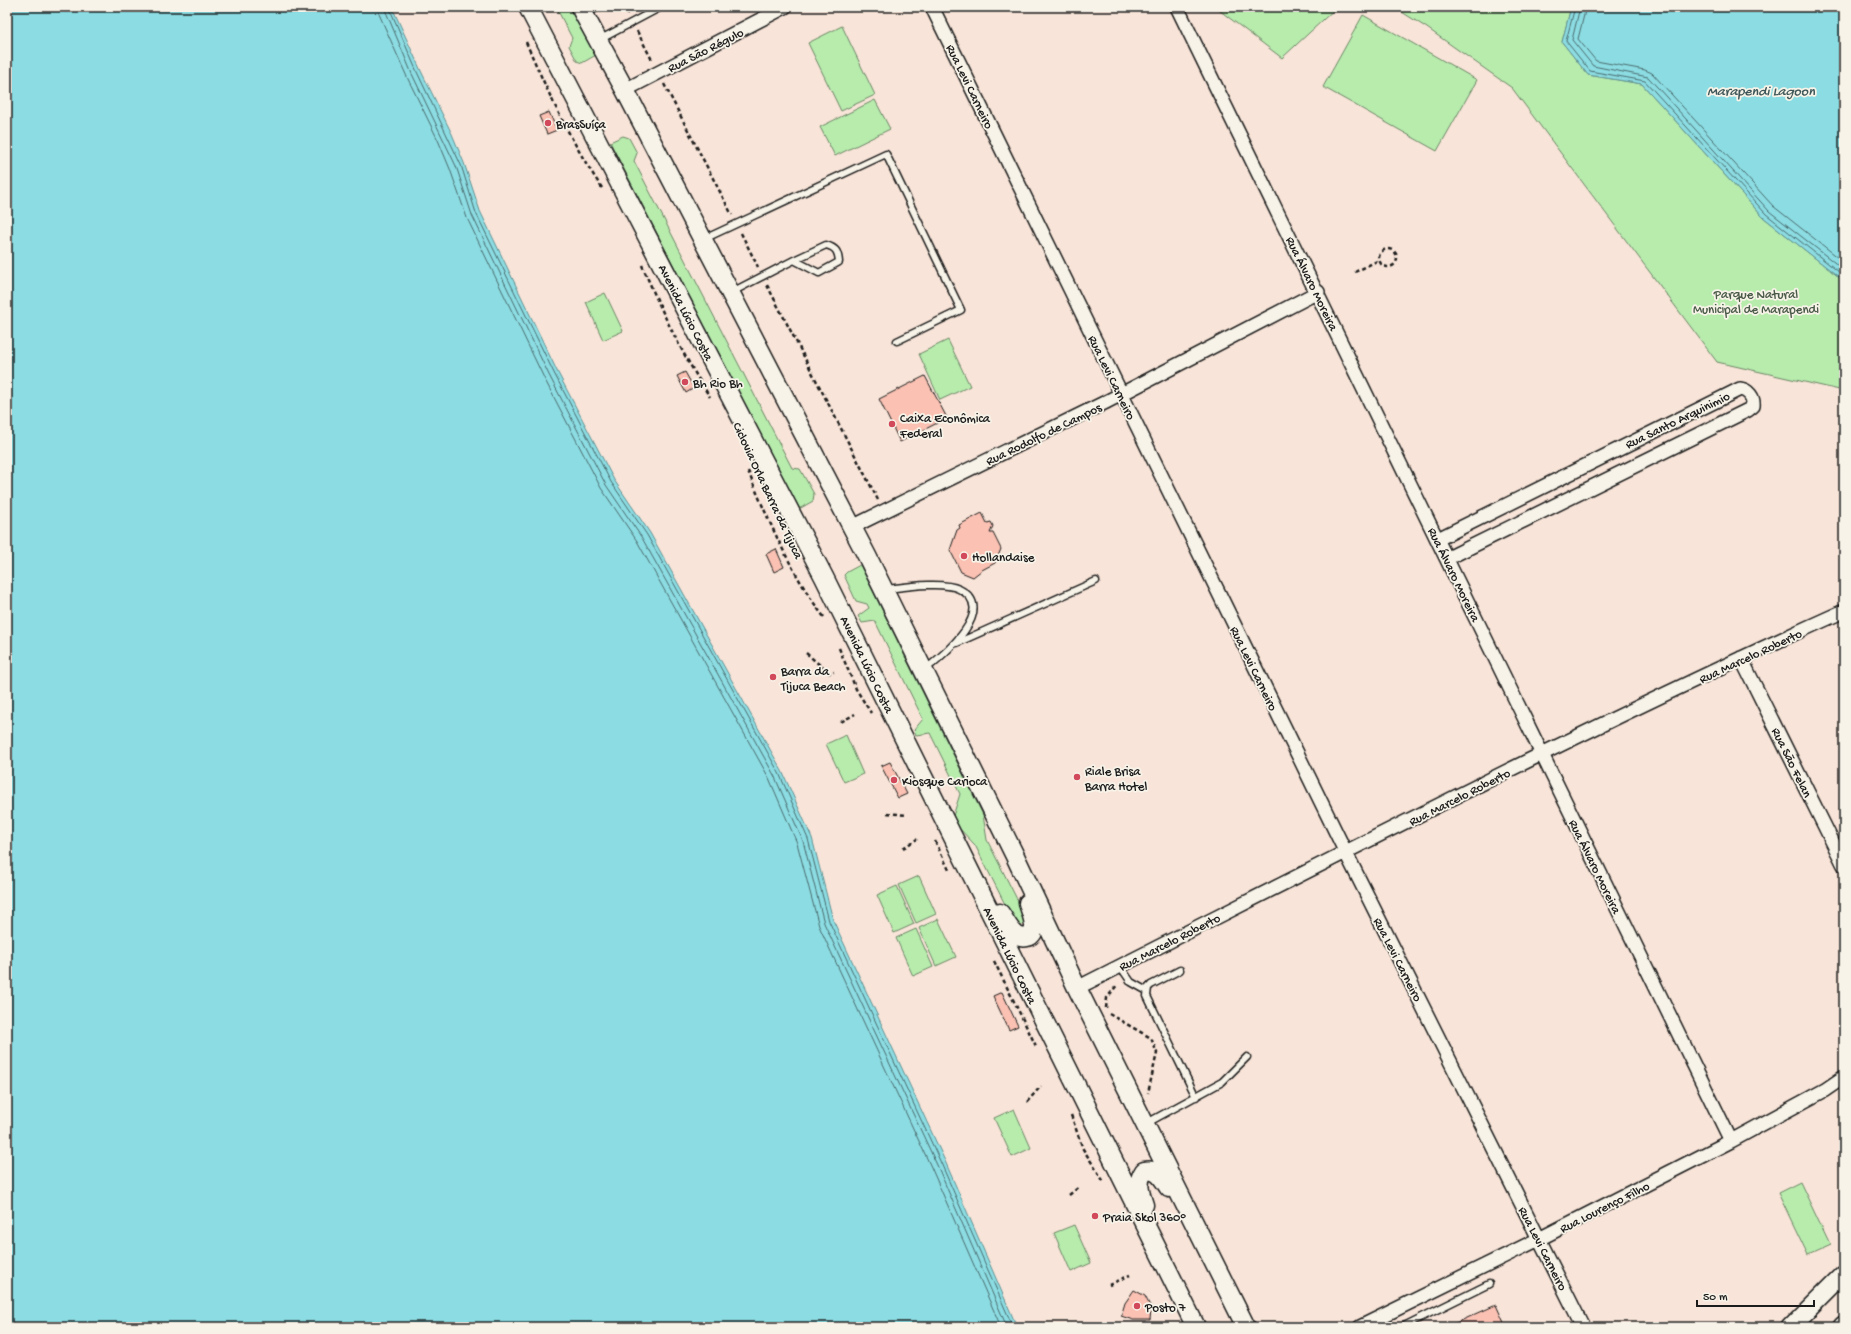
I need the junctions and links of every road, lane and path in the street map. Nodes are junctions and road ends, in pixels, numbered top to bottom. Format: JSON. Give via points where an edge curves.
{"nodes":[{"id":1,"x":528,"y":7,"type":"edge"},
{"id":2,"x":624,"y":7,"type":"edge"},
{"id":3,"x":661,"y":7,"type":"edge"},
{"id":4,"x":785,"y":7,"type":"edge"},
{"id":5,"x":932,"y":7,"type":"edge"},
{"id":6,"x":1177,"y":7,"type":"edge"},
{"id":7,"x":588,"y":9,"type":"edge"},
{"id":8,"x":632,"y":22,"type":"junction"},
{"id":9,"x":598,"y":40,"type":"junction"},
{"id":10,"x":526,"y":41,"type":"dead end"},
{"id":11,"x":658,"y":73,"type":"junction"},
{"id":12,"x":625,"y":90,"type":"junction"},
{"id":13,"x":603,"y":191,"type":"dead end"},
{"id":14,"x":737,"y":224,"type":"junction"},
{"id":15,"x":703,"y":240,"type":"junction"},
{"id":16,"x":794,"y":260,"type":"junction"},
{"id":17,"x":1379,"y":260,"type":"junction"},
{"id":18,"x":641,"y":262,"type":"dead end"},
{"id":19,"x":1355,"y":272,"type":"dead end"},
{"id":20,"x":763,"y":276,"type":"junction"},
{"id":21,"x":1318,"y":292,"type":"junction"},
{"id":22,"x":730,"y":293,"type":"junction"},
{"id":23,"x":897,"y":341,"type":"dead end"},
{"id":24,"x":1122,"y":394,"type":"junction"},
{"id":25,"x":712,"y":400,"type":"dead end"},
{"id":26,"x":748,"y":470,"type":"dead end"},
{"id":27,"x":883,"y":511,"type":"junction"},
{"id":28,"x":852,"y":527,"type":"junction"},
{"id":29,"x":1438,"y":539,"type":"junction"},
{"id":30,"x":1448,"y":558,"type":"junction"},
{"id":31,"x":1096,"y":581,"type":"dead end"},
{"id":32,"x":882,"y":589,"type":"junction"},
{"id":33,"x":1844,"y":611,"type":"edge"},
{"id":34,"x":825,"y":618,"type":"dead end"},
{"id":35,"x":955,"y":644,"type":"junction"},
{"id":36,"x":838,"y":645,"type":"dead end"},
{"id":37,"x":806,"y":653,"type":"dead end"},
{"id":38,"x":1741,"y":658,"type":"junction"},
{"id":39,"x":834,"y":672,"type":"dead end"},
{"id":40,"x":923,"y":672,"type":"junction"},
{"id":41,"x":856,"y":714,"type":"dead end"},
{"id":42,"x":875,"y":719,"type":"dead end"},
{"id":43,"x":841,"y":722,"type":"dead end"},
{"id":44,"x":1541,"y":755,"type":"junction"},
{"id":45,"x":887,"y":813,"type":"dead end"},
{"id":46,"x":907,"y":814,"type":"dead end"},
{"id":47,"x":932,"y":836,"type":"dead end"},
{"id":48,"x":917,"y":839,"type":"dead end"},
{"id":49,"x":903,"y":848,"type":"dead end"},
{"id":50,"x":1346,"y":853,"type":"junction"},
{"id":51,"x":1015,"y":856,"type":"junction"},
{"id":52,"x":966,"y":863,"type":"junction"},
{"id":53,"x":1844,"y":865,"type":"edge"},
{"id":54,"x":950,"y":873,"type":"dead end"},
{"id":55,"x":992,"y":958,"type":"dead end"},
{"id":56,"x":1120,"y":966,"type":"junction"},
{"id":57,"x":1180,"y":970,"type":"dead end"},
{"id":58,"x":1127,"y":978,"type":"junction"},
{"id":59,"x":1077,"y":988,"type":"junction"},
{"id":60,"x":1147,"y":991,"type":"junction"},
{"id":61,"x":1088,"y":1008,"type":"junction"},
{"id":62,"x":1107,"y":1013,"type":"junction"},
{"id":63,"x":1111,"y":1020,"type":"dead end"},
{"id":64,"x":1037,"y":1048,"type":"dead end"},
{"id":65,"x":1247,"y":1057,"type":"dead end"},
{"id":66,"x":1844,"y":1076,"type":"edge"},
{"id":67,"x":1041,"y":1086,"type":"dead end"},
{"id":68,"x":1145,"y":1092,"type":"dead end"},
{"id":69,"x":1196,"y":1097,"type":"junction"},
{"id":70,"x":1027,"y":1102,"type":"dead end"},
{"id":71,"x":1070,"y":1114,"type":"dead end"},
{"id":72,"x":1145,"y":1124,"type":"junction"},
{"id":73,"x":1732,"y":1141,"type":"junction"},
{"id":74,"x":1106,"y":1186,"type":"dead end"},
{"id":75,"x":1079,"y":1187,"type":"dead end"},
{"id":76,"x":1069,"y":1195,"type":"dead end"},
{"id":77,"x":1195,"y":1225,"type":"junction"},
{"id":78,"x":1539,"y":1239,"type":"junction"},
{"id":79,"x":1155,"y":1242,"type":"junction"},
{"id":80,"x":1130,"y":1274,"type":"dead end"},
{"id":81,"x":1844,"y":1274,"type":"edge"},
{"id":82,"x":1109,"y":1284,"type":"dead end"},
{"id":83,"x":1489,"y":1284,"type":"dead end"},
{"id":84,"x":1196,"y":1327,"type":"edge"},
{"id":85,"x":1246,"y":1327,"type":"edge"},
{"id":86,"x":1360,"y":1327,"type":"edge"},
{"id":87,"x":1402,"y":1327,"type":"edge"},
{"id":88,"x":1583,"y":1327,"type":"edge"},
{"id":89,"x":1791,"y":1327,"type":"edge"}],
"edges":[{"from":1,"to":52,"type":"main road","name":"Avenida Lúcio Costa","via":[[824,577]]},
{"from":2,"to":8,"type":"path"},
{"from":3,"to":8,"type":"lane"},
{"from":4,"to":11,"type":"street","name":"Rua São Régulo"},
{"from":5,"to":24,"type":"street","name":"Rua Levi Carneiro"},
{"from":6,"to":21,"type":"street","name":"Rua Álvaro Moreira"},
{"from":7,"to":9,"type":"main road"},
{"from":8,"to":9,"type":"lane"},
{"from":8,"to":11,"type":"path"},
{"from":9,"to":12,"type":"main road"},
{"from":10,"to":13,"type":"path","via":[[546,89],[579,154]]},
{"from":11,"to":12,"type":"street","name":"Rua São Régulo"},
{"from":11,"to":14,"type":"path"},
{"from":12,"to":15,"type":"main road"},
{"from":14,"to":15,"type":"lane"},
{"from":14,"to":20,"type":"path"},
{"from":14,"to":23,"type":"lane","via":[[886,154],[961,310]]},
{"from":15,"to":22,"type":"main road"},
{"from":16,"to":16,"type":"lane","via":[[819,273],[839,262],[835,248],[826,245]]},
{"from":16,"to":20,"type":"lane"},
{"from":17,"to":17,"type":"path","via":[[1382,265],[1391,266],[1396,262],[1397,256],[1394,251],[1385,249],[1379,255]]},
{"from":17,"to":19,"type":"path"},
{"from":18,"to":25,"type":"path","via":[[654,295],[687,360]]},
{"from":20,"to":22,"type":"lane"},
{"from":20,"to":27,"type":"path"},
{"from":21,"to":24,"type":"street","name":"Rua Rodolfo de Campos"},
{"from":21,"to":29,"type":"street","name":"Rua Álvaro Moreira"},
{"from":22,"to":28,"type":"main road"},
{"from":24,"to":27,"type":"street","name":"Rua Rodolfo de Campos"},
{"from":24,"to":50,"type":"street","name":"Rua Levi Carneiro"},
{"from":26,"to":34,"type":"path","name":"Ciclovia Orla Barra da Tijuca","via":[[810,599]]},
{"from":27,"to":28,"type":"street","name":"Rua Rodolfo de Campos"},
{"from":28,"to":32,"type":"main road"},
{"from":29,"to":30,"type":"street","name":"Rua Álvaro Moreira"},
{"from":29,"to":30,"type":"street","name":"Rua Santo Arquinimio","via":[[1740,389],[1751,396],[1753,406],[1748,410]]},
{"from":30,"to":44,"type":"street","name":"Rua Álvaro Moreira"},
{"from":31,"to":35,"type":"lane"},
{"from":32,"to":35,"type":"lane","via":[[932,585],[959,589],[968,596],[974,607],[971,621]]},
{"from":32,"to":40,"type":"main road"},
{"from":33,"to":38,"type":"street","name":"Rua Marcelo Roberto"},
{"from":35,"to":40,"type":"lane"},
{"from":36,"to":42,"type":"path","via":[[856,689]]},
{"from":37,"to":39,"type":"path","via":[[829,673]]},
{"from":38,"to":44,"type":"street","name":"Rua Marcelo Roberto"},
{"from":38,"to":53,"type":"street","name":"Rua São Felan"},
{"from":40,"to":51,"type":"main road"},
{"from":41,"to":43,"type":"path"},
{"from":44,"to":50,"type":"street","name":"Rua Marcelo Roberto"},
{"from":44,"to":73,"type":"street","name":"Rua Álvaro Moreira"},
{"from":45,"to":46,"type":"path"},
{"from":47,"to":54,"type":"path"},
{"from":48,"to":49,"type":"path"},
{"from":50,"to":56,"type":"street","name":"Rua Marcelo Roberto"},
{"from":50,"to":78,"type":"street","name":"Rua Levi Carneiro"},
{"from":51,"to":52,"type":"main road","via":[[1034,924],[1031,935],[1021,938],[1015,934]]},
{"from":51,"to":59,"type":"main road"},
{"from":52,"to":79,"type":"main road","name":"Avenida Lúcio Costa"},
{"from":55,"to":64,"type":"path"},
{"from":56,"to":58,"type":"lane"},
{"from":56,"to":59,"type":"street","name":"Rua Marcelo Roberto"},
{"from":57,"to":60,"type":"lane","via":[[1151,985]]},
{"from":58,"to":60,"type":"lane"},
{"from":58,"to":62,"type":"path","via":[[1118,984],[1107,998]]},
{"from":59,"to":61,"type":"main road"},
{"from":60,"to":69,"type":"lane","via":[[1147,996]]},
{"from":61,"to":62,"type":"path","via":[[1100,1002]]},
{"from":61,"to":72,"type":"main road"},
{"from":62,"to":63,"type":"path"},
{"from":62,"to":68,"type":"path","via":[[1150,1038],[1157,1053],[1148,1097]]},
{"from":65,"to":69,"type":"lane","via":[[1226,1079]]},
{"from":66,"to":73,"type":"street","name":"Rua Lourenço Filho","via":[[1825,1090]]},
{"from":67,"to":70,"type":"path"},
{"from":69,"to":72,"type":"lane"},
{"from":71,"to":74,"type":"path","via":[[1083,1149]]},
{"from":72,"to":77,"type":"main road"},
{"from":73,"to":78,"type":"street","name":"Rua Lourenço Filho"},
{"from":75,"to":76,"type":"path"},
{"from":77,"to":79,"type":"main road","via":[[1158,1172],[1144,1171],[1139,1178],[1138,1188]]},
{"from":77,"to":85,"type":"main road"},
{"from":78,"to":86,"type":"street","name":"Rua Lourenço Filho"},
{"from":78,"to":88,"type":"street","name":"Rua Levi Carneiro"},
{"from":79,"to":84,"type":"main road","name":"Avenida Lúcio Costa"},
{"from":80,"to":82,"type":"path"},
{"from":81,"to":89,"type":"main road"},
{"from":83,"to":87,"type":"lane"}]}
